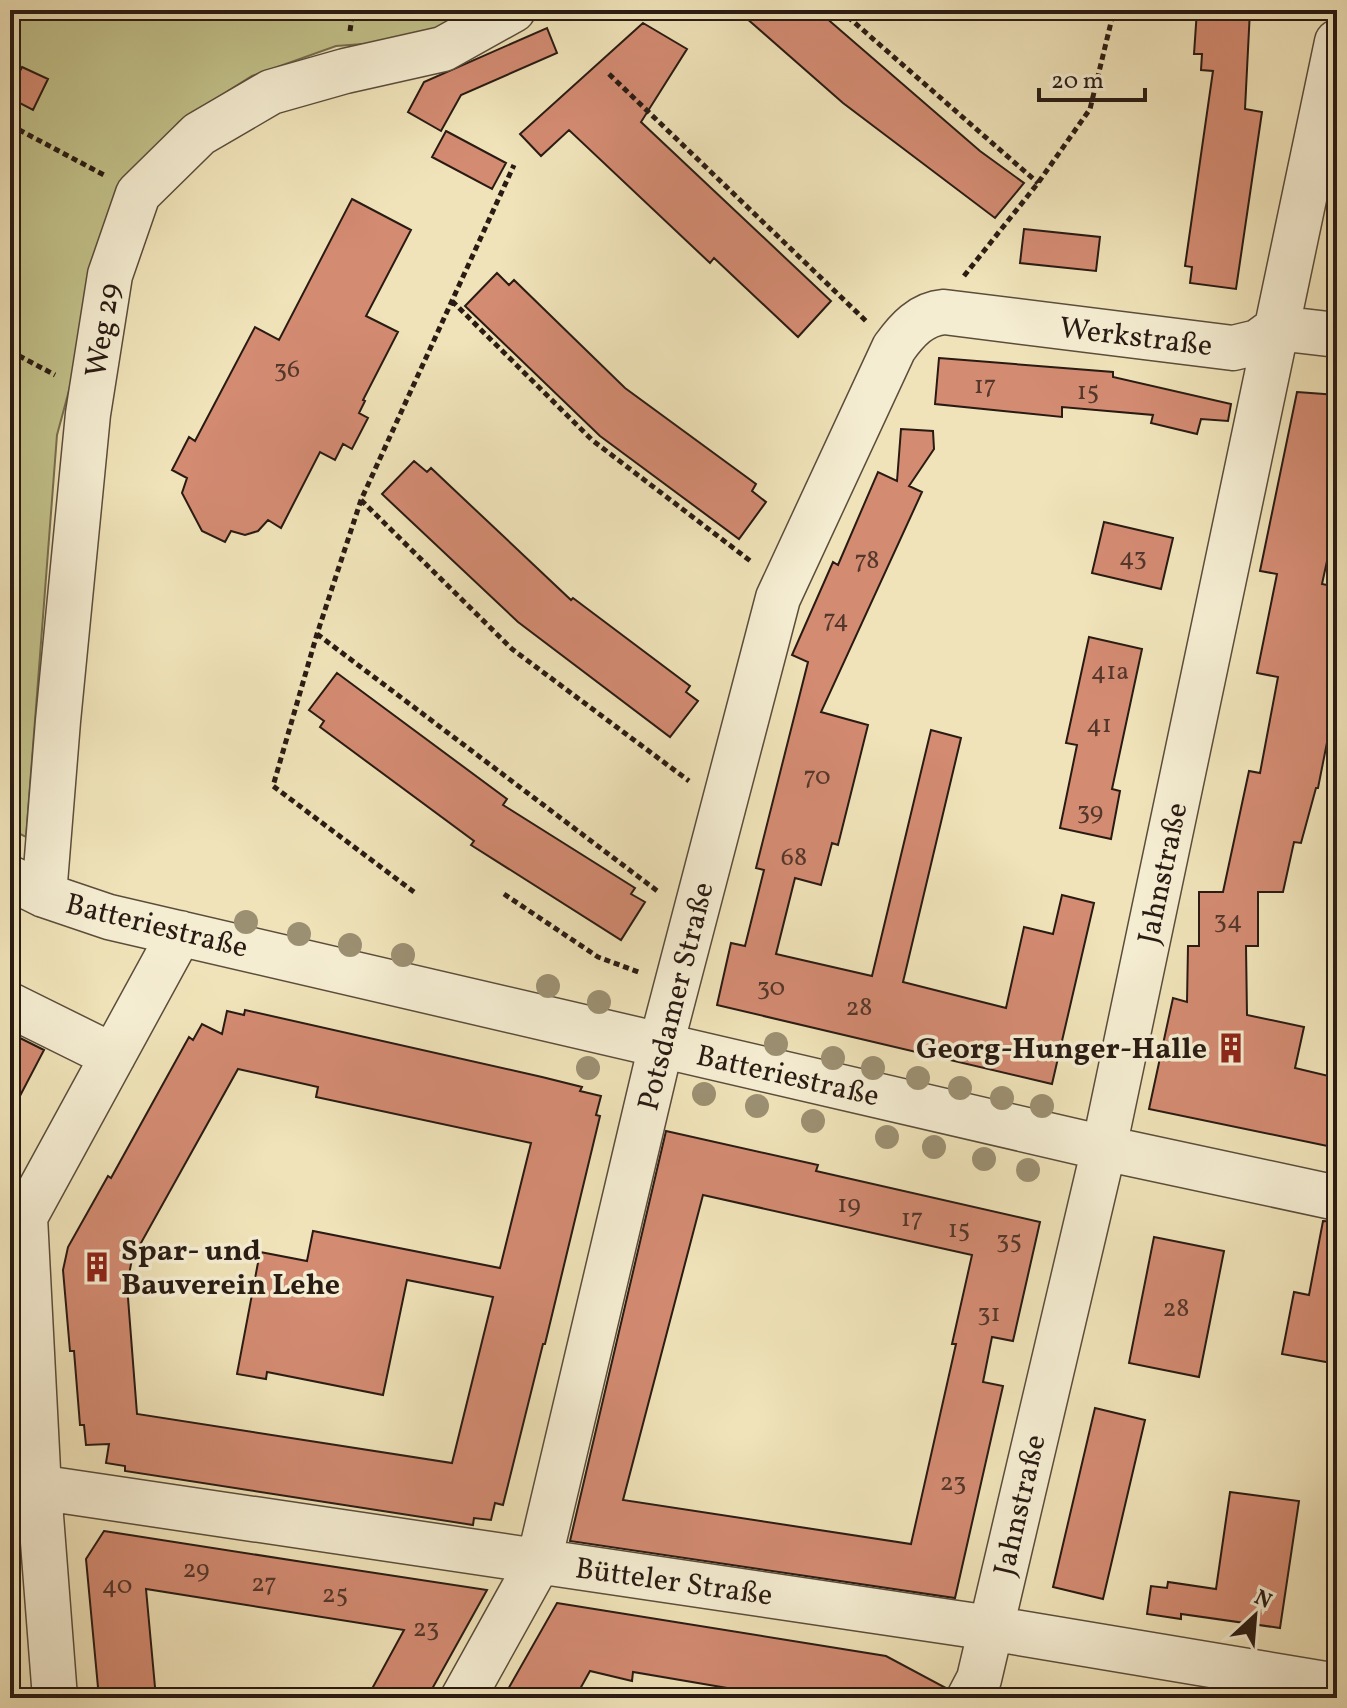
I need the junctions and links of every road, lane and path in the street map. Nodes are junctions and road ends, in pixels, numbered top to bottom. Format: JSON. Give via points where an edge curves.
{"nodes":[{"id":1,"x":513,"y":10,"type":"edge"},
{"id":2,"x":840,"y":10,"type":"edge"},
{"id":3,"x":1114,"y":10,"type":"edge"},
{"id":4,"x":1337,"y":42,"type":"edge"},
{"id":5,"x":609,"y":74,"type":"dead end"},
{"id":6,"x":10,"y":125,"type":"edge"},
{"id":7,"x":514,"y":165,"type":"dead end"},
{"id":8,"x":1038,"y":183,"type":"junction"},
{"id":9,"x":138,"y":194,"type":"junction"},
{"id":10,"x":452,"y":301,"type":"junction"},
{"id":11,"x":937,"y":312,"type":"junction"},
{"id":12,"x":1277,"y":328,"type":"junction"},
{"id":13,"x":1337,"y":335,"type":"edge"},
{"id":14,"x":894,"y":348,"type":"junction"},
{"id":15,"x":361,"y":500,"type":"junction"},
{"id":16,"x":786,"y":581,"type":"junction"},
{"id":17,"x":317,"y":634,"type":"junction"},
{"id":18,"x":725,"y":800,"type":"junction"},
{"id":19,"x":27,"y":886,"type":"edge"},
{"id":20,"x":414,"y":892,"type":"dead end"},
{"id":21,"x":504,"y":894,"type":"dead end"},
{"id":22,"x":696,"y":913,"type":"junction"},
{"id":23,"x":180,"y":933,"type":"junction"},
{"id":24,"x":678,"y":982,"type":"junction"},
{"id":25,"x":10,"y":1005,"type":"edge"},
{"id":26,"x":661,"y":1045,"type":"junction"},
{"id":27,"x":113,"y":1056,"type":"junction"},
{"id":28,"x":1104,"y":1148,"type":"junction"},
{"id":29,"x":1337,"y":1198,"type":"edge"},
{"id":30,"x":24,"y":1486,"type":"edge"},
{"id":31,"x":539,"y":1561,"type":"junction"},
{"id":32,"x":990,"y":1628,"type":"junction"},
{"id":33,"x":1337,"y":1686,"type":"edge"},
{"id":34,"x":55,"y":1698,"type":"edge"},
{"id":35,"x":463,"y":1698,"type":"edge"},
{"id":36,"x":969,"y":1698,"type":"edge"}],
"edges":[{"from":1,"to":9,"type":"street","name":"Weg 29","via":[[443,49],[271,92],[199,134]]},
{"from":2,"to":8,"type":"path"},
{"from":3,"to":8,"type":"path","via":[[1090,109]]},
{"from":4,"to":12,"type":"street","name":"Jahnstraße"},
{"from":5,"to":14,"type":"path"},
{"from":6,"to":9,"type":"path"},
{"from":7,"to":10,"type":"path"},
{"from":8,"to":11,"type":"path"},
{"from":9,"to":19,"type":"street","name":"Weg 29","via":[[110,275],[88,414],[58,721]]},
{"from":10,"to":15,"type":"path"},
{"from":10,"to":16,"type":"path","via":[[592,440],[757,566]]},
{"from":11,"to":12,"type":"street","name":"Werkstraße","via":[[1233,348],[1258,342]]},
{"from":11,"to":14,"type":"street","name":"Potsdamer Straße","via":[[907,330]]},
{"from":12,"to":13,"type":"street"},
{"from":12,"to":28,"type":"street","name":"Jahnstraße"},
{"from":14,"to":16,"type":"street","name":"Potsdamer Straße"},
{"from":15,"to":17,"type":"path"},
{"from":15,"to":18,"type":"path","via":[[512,649],[703,792]]},
{"from":16,"to":18,"type":"street","name":"Potsdamer Straße"},
{"from":17,"to":20,"type":"path","via":[[273,786]]},
{"from":17,"to":22,"type":"path","via":[[675,905]]},
{"from":18,"to":22,"type":"street","name":"Potsdamer Straße"},
{"from":19,"to":23,"type":"street","name":"Batteriestraße","via":[[109,917]]},
{"from":21,"to":24,"type":"path","via":[[598,957]]},
{"from":22,"to":24,"type":"street","name":"Potsdamer Straße"},
{"from":23,"to":26,"type":"street","name":"Batteriestraße"},
{"from":23,"to":27,"type":"street"},
{"from":24,"to":26,"type":"street","name":"Potsdamer Straße"},
{"from":25,"to":27,"type":"street"},
{"from":26,"to":28,"type":"street","name":"Batteriestraße"},
{"from":26,"to":31,"type":"street","name":"Potsdamer Straße"},
{"from":27,"to":30,"type":"street","via":[[25,1217]]},
{"from":28,"to":29,"type":"street","name":"Batteriestraße"},
{"from":28,"to":32,"type":"street","name":"Jahnstraße"},
{"from":30,"to":31,"type":"street","name":"Bütteler Straße"},
{"from":30,"to":34,"type":"street"},
{"from":31,"to":32,"type":"street","name":"Bütteler Straße"},
{"from":31,"to":35,"type":"street","name":"Potsdamer Straße"},
{"from":32,"to":33,"type":"street","name":"Bütteler Straße"},
{"from":32,"to":36,"type":"street","name":"Jahnstraße","via":[[979,1679]]}]}
